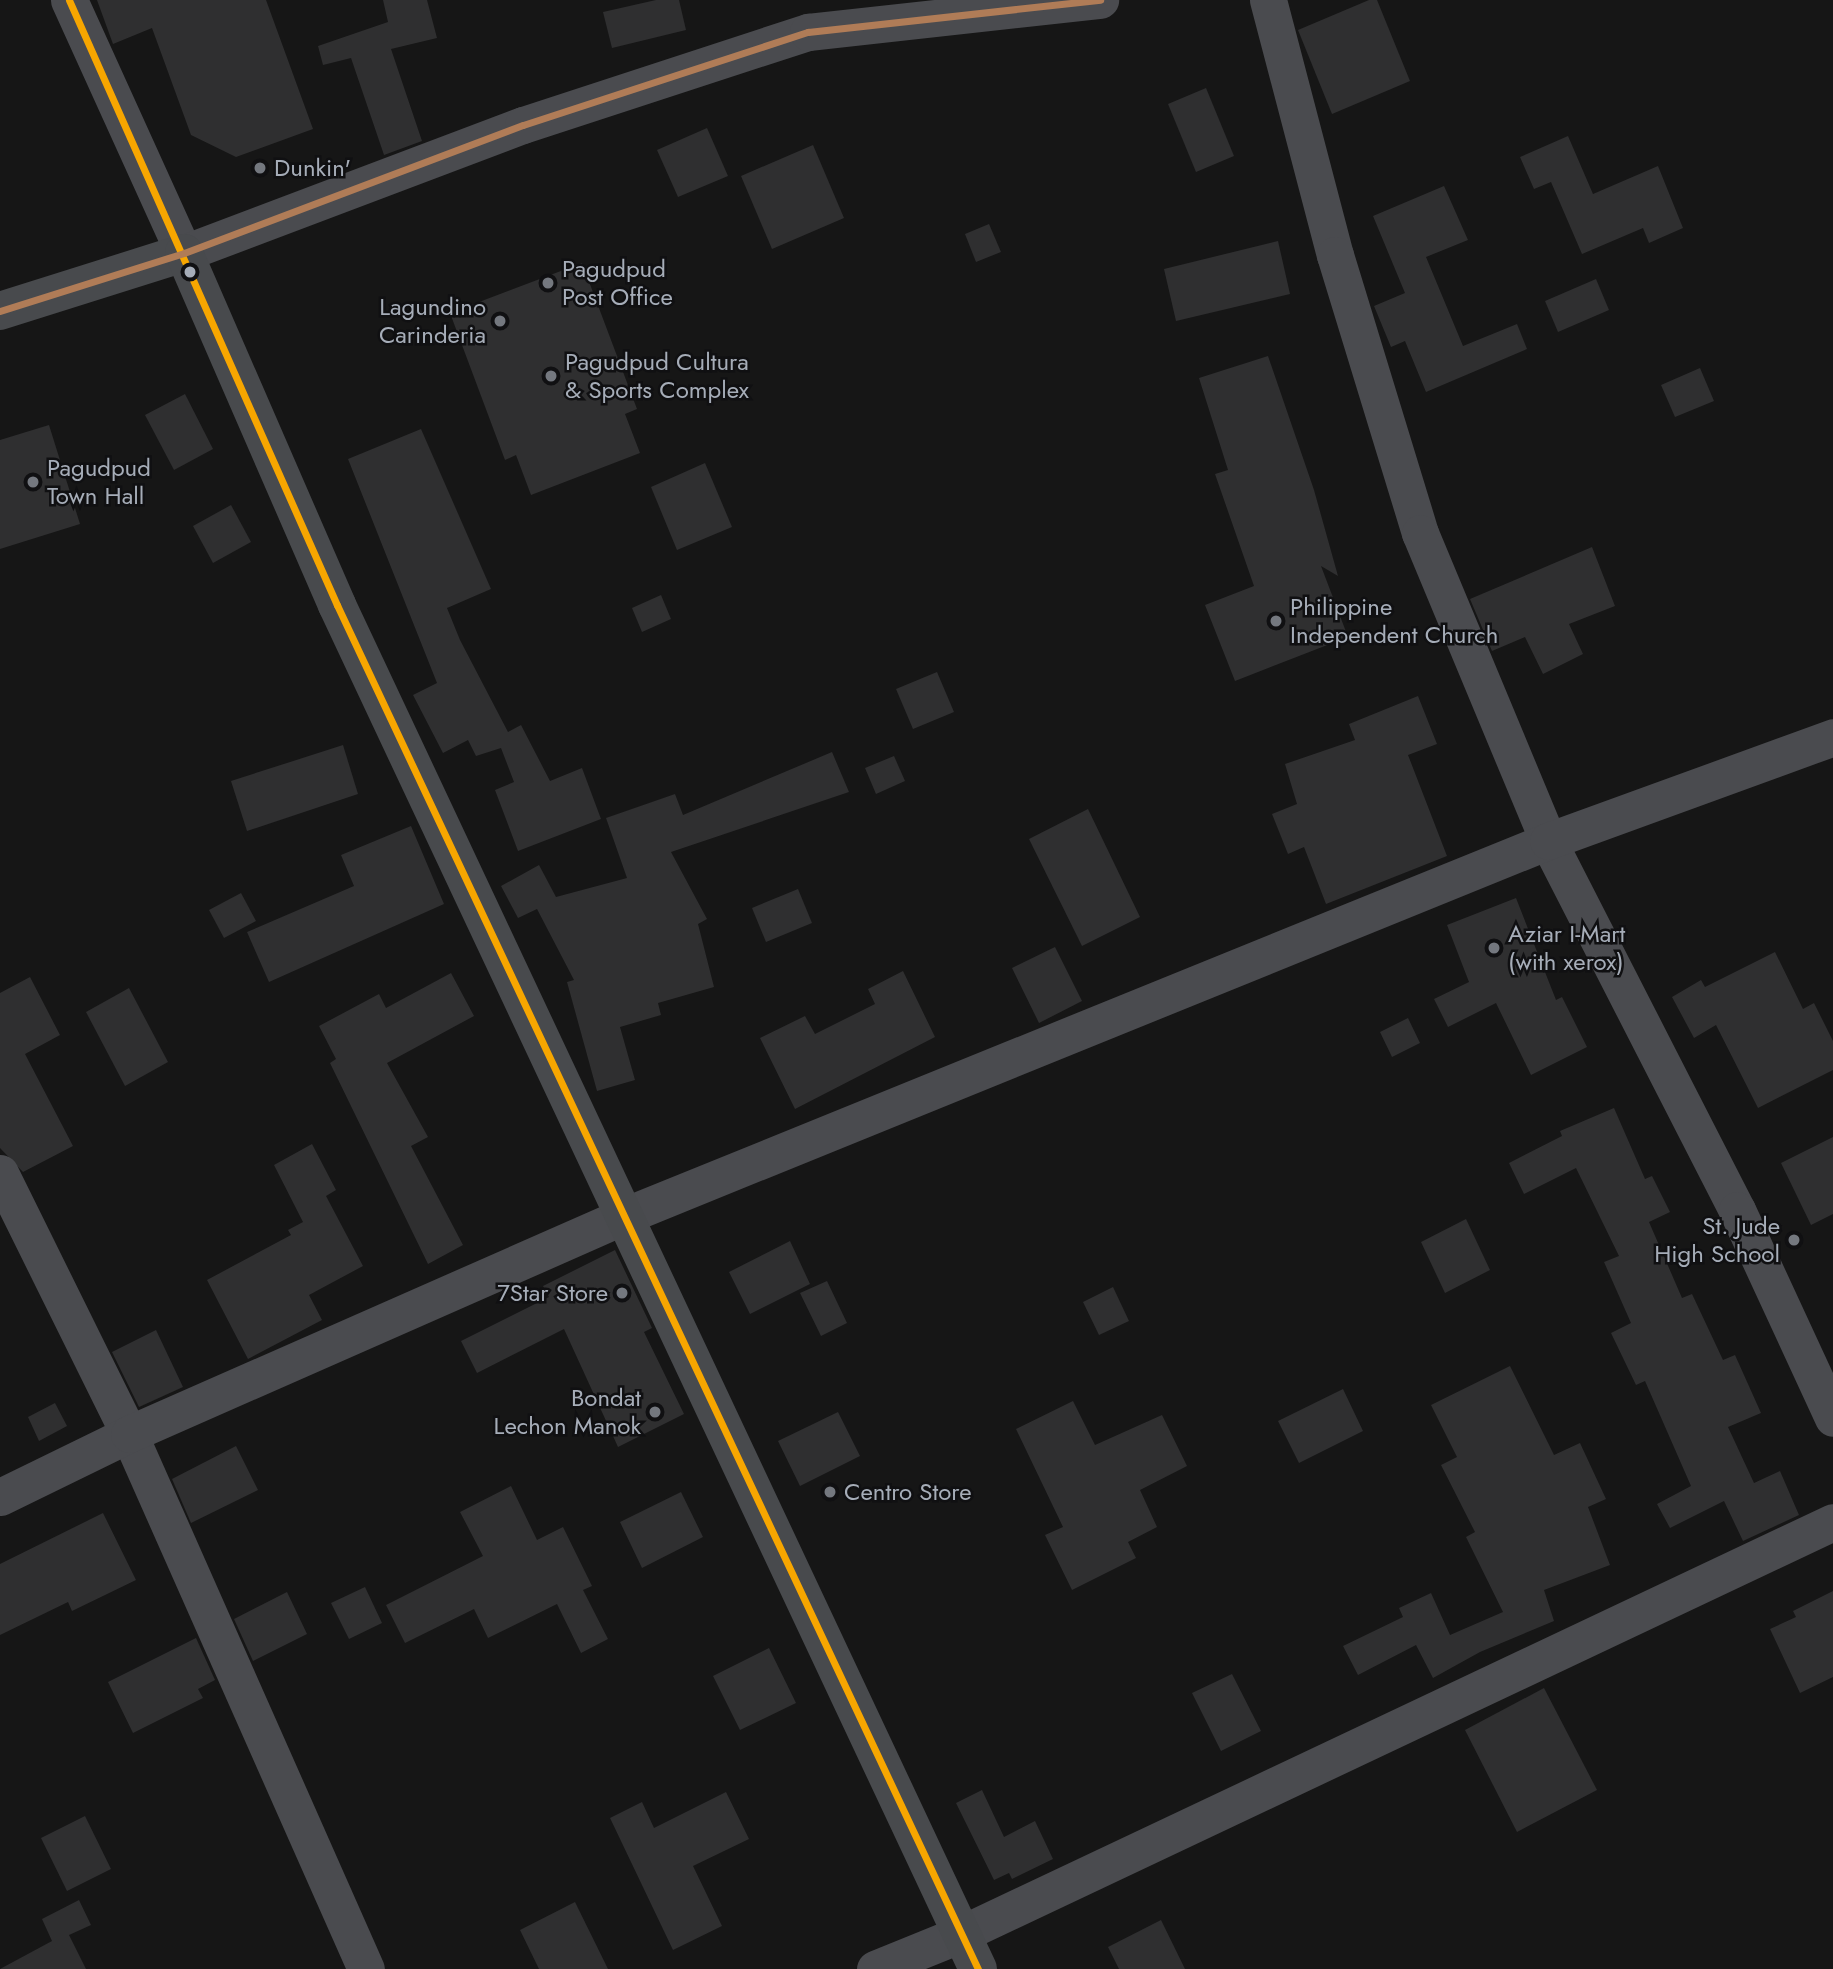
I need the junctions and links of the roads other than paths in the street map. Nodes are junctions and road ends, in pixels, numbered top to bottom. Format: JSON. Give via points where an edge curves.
{"nodes":[{"id":1,"x":69,"y":0,"type":"edge"},
{"id":2,"x":1100,"y":0,"type":"edge"},
{"id":3,"x":1268,"y":0,"type":"edge"},
{"id":4,"x":184,"y":253,"type":"junction"},
{"id":5,"x":0,"y":311,"type":"edge"},
{"id":6,"x":1833,"y":737,"type":"edge"},
{"id":7,"x":1548,"y":841,"type":"junction"},
{"id":8,"x":0,"y":1173,"type":"edge"},
{"id":9,"x":624,"y":1216,"type":"junction"},
{"id":10,"x":1833,"y":1418,"type":"edge"},
{"id":11,"x":129,"y":1434,"type":"junction"},
{"id":12,"x":0,"y":1497,"type":"edge"},
{"id":13,"x":1833,"y":1522,"type":"edge"},
{"id":14,"x":961,"y":1934,"type":"junction"},
{"id":15,"x":366,"y":1969,"type":"edge"},
{"id":16,"x":875,"y":1969,"type":"edge"},
{"id":17,"x":978,"y":1969,"type":"edge"}],
"edges":[{"from":1,"to":4,"type":"street"},
{"from":2,"to":4,"type":"street","via":[[808,32],[523,125]]},
{"from":3,"to":7,"type":"street","via":[[1325,220],[1420,533]]},
{"from":4,"to":5,"type":"main road"},
{"from":4,"to":9,"type":"main road","via":[[337,606]]},
{"from":6,"to":7,"type":"street"},
{"from":7,"to":9,"type":"street"},
{"from":7,"to":10,"type":"street","via":[[1737,1210]]},
{"from":8,"to":11,"type":"street"},
{"from":9,"to":11,"type":"street"},
{"from":9,"to":14,"type":"main road"},
{"from":11,"to":12,"type":"street"},
{"from":11,"to":15,"type":"street"},
{"from":13,"to":14,"type":"street"},
{"from":14,"to":16,"type":"street"},
{"from":14,"to":17,"type":"main road"}]}
